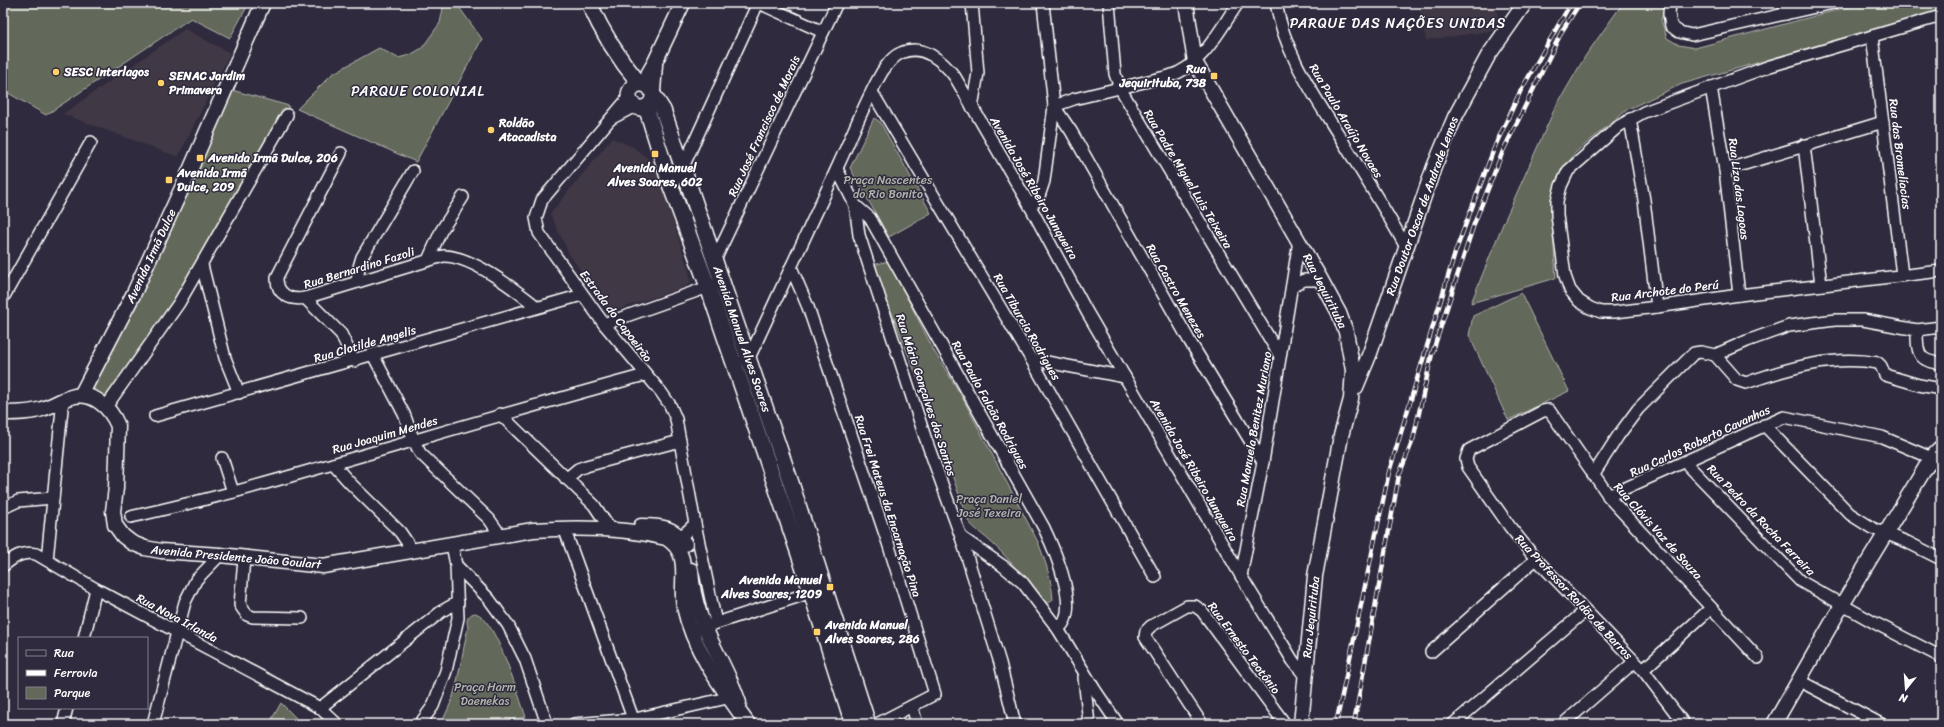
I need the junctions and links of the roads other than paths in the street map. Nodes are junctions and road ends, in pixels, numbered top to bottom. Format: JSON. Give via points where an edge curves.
{"nodes":[{"id":1,"x":263,"y":3,"type":"edge"},
{"id":2,"x":589,"y":3,"type":"edge"},
{"id":3,"x":683,"y":3,"type":"edge"},
{"id":4,"x":759,"y":3,"type":"edge"},
{"id":5,"x":837,"y":3,"type":"edge"},
{"id":6,"x":972,"y":3,"type":"edge"},
{"id":7,"x":1043,"y":3,"type":"edge"},
{"id":8,"x":1109,"y":3,"type":"edge"},
{"id":9,"x":1186,"y":3,"type":"edge"},
{"id":10,"x":1238,"y":3,"type":"edge"},
{"id":11,"x":1276,"y":3,"type":"edge"},
{"id":12,"x":1524,"y":3,"type":"edge"},
{"id":13,"x":1670,"y":3,"type":"edge"},
{"id":14,"x":1833,"y":3,"type":"edge"},
{"id":15,"x":1786,"y":9,"type":"edge"},
{"id":16,"x":1941,"y":16,"type":"edge"},
{"id":17,"x":823,"y":32,"type":"junction"},
{"id":18,"x":1872,"y":36,"type":"junction"},
{"id":19,"x":1195,"y":62,"type":"junction"},
{"id":20,"x":1711,"y":87,"type":"junction"},
{"id":21,"x":1120,"y":88,"type":"junction"},
{"id":22,"x":872,"y":92,"type":"junction"},
{"id":23,"x":641,"y":94,"type":"junction"},
{"id":24,"x":1054,"y":106,"type":"junction"},
{"id":25,"x":972,"y":107,"type":"junction"},
{"id":26,"x":287,"y":116,"type":"dead end"},
{"id":27,"x":1630,"y":119,"type":"junction"},
{"id":28,"x":1883,"y":122,"type":"junction"},
{"id":29,"x":1071,"y":131,"type":"junction"},
{"id":30,"x":1051,"y":135,"type":"junction"},
{"id":31,"x":91,"y":142,"type":"dead end"},
{"id":32,"x":1804,"y":145,"type":"junction"},
{"id":33,"x":341,"y":153,"type":"dead end"},
{"id":34,"x":683,"y":167,"type":"junction"},
{"id":35,"x":837,"y":169,"type":"junction"},
{"id":36,"x":1725,"y":170,"type":"junction"},
{"id":37,"x":413,"y":171,"type":"dead end"},
{"id":38,"x":671,"y":187,"type":"junction"},
{"id":39,"x":463,"y":197,"type":"dead end"},
{"id":40,"x":855,"y":205,"type":"junction"},
{"id":41,"x":1030,"y":206,"type":"junction"},
{"id":42,"x":1299,"y":241,"type":"junction"},
{"id":43,"x":1406,"y":247,"type":"junction"},
{"id":44,"x":428,"y":260,"type":"junction"},
{"id":45,"x":715,"y":260,"type":"junction"},
{"id":46,"x":202,"y":265,"type":"junction"},
{"id":47,"x":791,"y":266,"type":"junction"},
{"id":48,"x":1941,"y":271,"type":"edge"},
{"id":49,"x":1902,"y":275,"type":"junction"},
{"id":50,"x":1321,"y":280,"type":"junction"},
{"id":51,"x":357,"y":282,"type":"junction"},
{"id":52,"x":722,"y":282,"type":"junction"},
{"id":53,"x":1821,"y":285,"type":"junction"},
{"id":54,"x":1292,"y":286,"type":"junction"},
{"id":55,"x":708,"y":287,"type":"junction"},
{"id":56,"x":582,"y":295,"type":"junction"},
{"id":57,"x":1739,"y":295,"type":"junction"},
{"id":58,"x":3,"y":298,"type":"edge"},
{"id":59,"x":305,"y":298,"type":"junction"},
{"id":60,"x":537,"y":307,"type":"junction"},
{"id":61,"x":1657,"y":307,"type":"junction"},
{"id":62,"x":604,"y":324,"type":"junction"},
{"id":63,"x":1941,"y":327,"type":"edge"},
{"id":64,"x":1918,"y":330,"type":"junction"},
{"id":65,"x":1370,"y":353,"type":"junction"},
{"id":66,"x":373,"y":355,"type":"junction"},
{"id":67,"x":1715,"y":355,"type":"junction"},
{"id":68,"x":1280,"y":356,"type":"junction"},
{"id":69,"x":749,"y":358,"type":"junction"},
{"id":70,"x":1031,"y":360,"type":"junction"},
{"id":71,"x":1352,"y":360,"type":"junction"},
{"id":72,"x":354,"y":361,"type":"junction"},
{"id":73,"x":734,"y":363,"type":"junction"},
{"id":74,"x":1941,"y":363,"type":"edge"},
{"id":75,"x":645,"y":375,"type":"junction"},
{"id":76,"x":1125,"y":377,"type":"junction"},
{"id":77,"x":1941,"y":389,"type":"edge"},
{"id":78,"x":239,"y":393,"type":"junction"},
{"id":79,"x":81,"y":395,"type":"junction"},
{"id":80,"x":63,"y":399,"type":"junction"},
{"id":81,"x":1351,"y":399,"type":"junction"},
{"id":82,"x":106,"y":407,"type":"junction"},
{"id":83,"x":1550,"y":412,"type":"joint"},
{"id":84,"x":3,"y":413,"type":"edge"},
{"id":85,"x":500,"y":414,"type":"junction"},
{"id":86,"x":155,"y":416,"type":"dead end"},
{"id":87,"x":1764,"y":425,"type":"junction"},
{"id":88,"x":414,"y":441,"type":"junction"},
{"id":89,"x":680,"y":441,"type":"junction"},
{"id":90,"x":1938,"y":456,"type":"edge"},
{"id":91,"x":222,"y":458,"type":"dead end"},
{"id":92,"x":1263,"y":462,"type":"junction"},
{"id":93,"x":1685,"y":462,"type":"junction"},
{"id":94,"x":333,"y":464,"type":"junction"},
{"id":95,"x":1593,"y":475,"type":"junction"},
{"id":96,"x":566,"y":479,"type":"junction"},
{"id":97,"x":233,"y":492,"type":"junction"},
{"id":98,"x":1608,"y":496,"type":"junction"},
{"id":99,"x":53,"y":498,"type":"junction"},
{"id":100,"x":3,"y":508,"type":"edge"},
{"id":101,"x":131,"y":518,"type":"dead end"},
{"id":102,"x":695,"y":524,"type":"junction"},
{"id":103,"x":564,"y":528,"type":"junction"},
{"id":104,"x":604,"y":528,"type":"junction"},
{"id":105,"x":1885,"y":534,"type":"junction"},
{"id":106,"x":501,"y":536,"type":"junction"},
{"id":107,"x":961,"y":537,"type":"junction"},
{"id":108,"x":678,"y":540,"type":"junction"},
{"id":109,"x":452,"y":545,"type":"junction"},
{"id":110,"x":413,"y":551,"type":"junction"},
{"id":111,"x":220,"y":555,"type":"junction"},
{"id":112,"x":244,"y":559,"type":"junction"},
{"id":113,"x":1536,"y":559,"type":"junction"},
{"id":114,"x":1941,"y":559,"type":"edge"},
{"id":115,"x":47,"y":560,"type":"junction"},
{"id":116,"x":456,"y":564,"type":"junction"},
{"id":117,"x":3,"y":566,"type":"edge"},
{"id":118,"x":1241,"y":576,"type":"junction"},
{"id":119,"x":1155,"y":577,"type":"dead end"},
{"id":120,"x":824,"y":585,"type":"junction"},
{"id":121,"x":96,"y":589,"type":"junction"},
{"id":122,"x":810,"y":592,"type":"junction"},
{"id":123,"x":458,"y":602,"type":"junction"},
{"id":124,"x":1842,"y":605,"type":"junction"},
{"id":125,"x":1710,"y":609,"type":"junction"},
{"id":126,"x":1585,"y":611,"type":"junction"},
{"id":127,"x":302,"y":618,"type":"dead end"},
{"id":128,"x":704,"y":627,"type":"junction"},
{"id":129,"x":1058,"y":629,"type":"junction"},
{"id":130,"x":177,"y":633,"type":"junction"},
{"id":131,"x":84,"y":637,"type":"edge"},
{"id":132,"x":1431,"y":652,"type":"dead end"},
{"id":133,"x":1941,"y":657,"type":"edge"},
{"id":134,"x":1758,"y":658,"type":"dead end"},
{"id":135,"x":1634,"y":662,"type":"junction"},
{"id":136,"x":1643,"y":670,"type":"junction"},
{"id":137,"x":1084,"y":673,"type":"junction"},
{"id":138,"x":1305,"y":676,"type":"junction"},
{"id":139,"x":1798,"y":680,"type":"junction"},
{"id":140,"x":733,"y":697,"type":"junction"},
{"id":141,"x":912,"y":706,"type":"junction"},
{"id":142,"x":320,"y":708,"type":"junction"},
{"id":143,"x":67,"y":709,"type":"edge"},
{"id":144,"x":1862,"y":714,"type":"junction"},
{"id":145,"x":635,"y":721,"type":"edge"},
{"id":146,"x":1679,"y":722,"type":"edge"},
{"id":147,"x":63,"y":724,"type":"edge"},
{"id":148,"x":153,"y":724,"type":"edge"},
{"id":149,"x":337,"y":724,"type":"edge"},
{"id":150,"x":420,"y":724,"type":"edge"},
{"id":151,"x":546,"y":724,"type":"edge"},
{"id":152,"x":574,"y":724,"type":"edge"},
{"id":153,"x":748,"y":724,"type":"edge"},
{"id":154,"x":853,"y":724,"type":"edge"},
{"id":155,"x":868,"y":724,"type":"edge"},
{"id":156,"x":877,"y":724,"type":"edge"},
{"id":157,"x":917,"y":724,"type":"edge"},
{"id":158,"x":1015,"y":724,"type":"edge"},
{"id":159,"x":1089,"y":724,"type":"edge"},
{"id":160,"x":1118,"y":724,"type":"edge"},
{"id":161,"x":1202,"y":724,"type":"edge"},
{"id":162,"x":1285,"y":724,"type":"edge"},
{"id":163,"x":1301,"y":724,"type":"edge"},
{"id":164,"x":1453,"y":724,"type":"edge"},
{"id":165,"x":1562,"y":724,"type":"edge"},
{"id":166,"x":1774,"y":724,"type":"edge"},
{"id":167,"x":1856,"y":724,"type":"edge"},
{"id":168,"x":1881,"y":724,"type":"edge"}],
"edges":[{"from":1,"to":79,"type":"street","name":"Avenida Irmã Dulce","via":[[133,296]]},
{"from":2,"to":23,"type":"main road","name":"Avenida Manuel Alves Soares","via":[[603,35]]},
{"from":3,"to":23,"type":"street"},
{"from":4,"to":17,"type":"street"},
{"from":4,"to":34,"type":"street"},
{"from":5,"to":17,"type":"street","name":"Rua José Francisco de Morais"},
{"from":6,"to":25,"type":"street","via":[[978,73]]},
{"from":7,"to":24,"type":"street"},
{"from":8,"to":21,"type":"street","name":"Rua Padre Miguel Luis Teixeira","via":[[1115,74]]},
{"from":9,"to":19,"type":"street","name":"Rua Jequirituba"},
{"from":10,"to":19,"type":"street"},
{"from":11,"to":43,"type":"street","name":"Rua Paulo Araújo Novaes","via":[[1286,42],[1308,86]]},
{"from":12,"to":43,"type":"street","name":"Rua Doutor Oscar de Andrade Lemos","via":[[1488,56],[1461,103],[1434,167]]},
{"from":13,"to":15,"type":"street","via":[[1668,14],[1671,26],[1679,32],[1692,35]]},
{"from":14,"to":15,"type":"street"},
{"from":16,"to":18,"type":"street","name":"Rua Archote do Perú"},
{"from":17,"to":45,"type":"street","name":"Rua José Francisco de Morais"},
{"from":18,"to":20,"type":"street","name":"Rua Archote do Perú","via":[[1770,66]]},
{"from":18,"to":28,"type":"street","name":"Rua das Bromelíacias"},
{"from":19,"to":21,"type":"street","via":[[1176,74]]},
{"from":19,"to":42,"type":"street","name":"Rua Jequirituba"},
{"from":20,"to":27,"type":"street","name":"Rua Archote do Perú","via":[[1665,103]]},
{"from":20,"to":36,"type":"street","name":"Rua Liza das Lagoas"},
{"from":21,"to":24,"type":"street"},
{"from":21,"to":68,"type":"street","name":"Rua Padre Miguel Luis Teixeira"},
{"from":22,"to":25,"type":"street","name":"Avenida José Ribeiro Junqueira","via":[[890,61],[901,53],[914,50],[933,56],[948,69]]},
{"from":22,"to":35,"type":"street","name":"Avenida José Ribeiro Junqueira"},
{"from":22,"to":70,"type":"street","name":"Rua Tiburcio Rodrigues"},
{"from":23,"to":34,"type":"main road","name":"Avenida Manuel Alves Soares","via":[[663,110]]},
{"from":23,"to":38,"type":"main road","name":"Avenida Manuel Alves Soares"},
{"from":23,"to":56,"type":"street","name":"Estrada do Capoeirão","via":[[610,120],[561,176],[542,200],[537,211],[539,233]]},
{"from":24,"to":29,"type":"street","name":"Rua Castro Menezes"},
{"from":24,"to":30,"type":"street"},
{"from":25,"to":41,"type":"street","name":"Avenida José Ribeiro Junqueira"},
{"from":26,"to":46,"type":"street"},
{"from":27,"to":61,"type":"street","via":[[1644,200]]},
{"from":27,"to":61,"type":"street","name":"Rua Archote do Perú","via":[[1568,171],[1561,186],[1557,215],[1565,276],[1570,290],[1579,301],[1601,312]]},
{"from":28,"to":32,"type":"street"},
{"from":28,"to":49,"type":"street","name":"Rua das Bromelíacias"},
{"from":29,"to":30,"type":"street"},
{"from":29,"to":92,"type":"street","name":"Rua Castro Menezes","via":[[1189,340]]},
{"from":30,"to":41,"type":"street","via":[[1042,190]]},
{"from":31,"to":58,"type":"street"},
{"from":32,"to":36,"type":"street"},
{"from":32,"to":53,"type":"street"},
{"from":33,"to":59,"type":"street","name":"Rua Bernardino Fazoli","via":[[277,277],[278,287],[285,295],[298,300]]},
{"from":34,"to":38,"type":"street"},
{"from":34,"to":45,"type":"main road","name":"Avenida Manuel Alves Soares"},
{"from":35,"to":40,"type":"street","name":"Rua Mário Gonçalves dos Santos"},
{"from":35,"to":47,"type":"street","name":"Avenida José Ribeiro Junqueira"},
{"from":36,"to":57,"type":"street","name":"Rua Liza das Lagoas"},
{"from":37,"to":51,"type":"street","via":[[362,257]]},
{"from":38,"to":55,"type":"main road","name":"Avenida Manuel Alves Soares"},
{"from":39,"to":44,"type":"street","via":[[441,231]]},
{"from":40,"to":107,"type":"street","name":"Rua Mário Gonçalves dos Santos","via":[[859,235]]},
{"from":40,"to":129,"type":"street","name":"Rua Paulo Falcão Rodrigues","via":[[870,218],[1044,528],[1063,576],[1066,620]]},
{"from":41,"to":76,"type":"street","name":"Avenida José Ribeiro Junqueira"},
{"from":42,"to":50,"type":"street","name":"Rua Jequirituba"},
{"from":42,"to":54,"type":"street","name":"Rua Manuela Benitez Muriano"},
{"from":43,"to":65,"type":"street","name":"Rua Doutor Oscar de Andrade Lemos"},
{"from":44,"to":51,"type":"street","name":"Rua Bernardino Fazoli"},
{"from":44,"to":60,"type":"street","name":"Rua Bernardino Fazoli","via":[[450,255],[470,263],[513,288]]},
{"from":45,"to":52,"type":"main road","name":"Avenida Manuel Alves Soares"},
{"from":46,"to":78,"type":"street","via":[[224,351]]},
{"from":46,"to":82,"type":"street","via":[[179,303]]},
{"from":47,"to":69,"type":"street","name":"Avenida José Ribeiro Junqueira"},
{"from":47,"to":141,"type":"street","name":"Rua Frei Mateus da Encarnação Pina","via":[[808,307],[888,543],[935,694]]},
{"from":48,"to":49,"type":"street","name":"Rua Archote do Perú"},
{"from":49,"to":53,"type":"street","name":"Rua Archote do Perú"},
{"from":50,"to":54,"type":"street","via":[[1304,280]]},
{"from":50,"to":71,"type":"street","name":"Rua Jequirituba","via":[[1344,326]]},
{"from":51,"to":59,"type":"street","name":"Rua Bernardino Fazoli"},
{"from":52,"to":55,"type":"street"},
{"from":52,"to":69,"type":"main road","name":"Avenida Manuel Alves Soares"},
{"from":53,"to":57,"type":"street","name":"Rua Archote do Perú"},
{"from":54,"to":68,"type":"street","name":"Rua Manuela Benitez Muriano"},
{"from":55,"to":62,"type":"street"},
{"from":55,"to":73,"type":"main road","name":"Avenida Manuel Alves Soares"},
{"from":56,"to":60,"type":"street","name":"Rua Clotilde Angelis"},
{"from":56,"to":62,"type":"street","name":"Estrada do Capoeirão"},
{"from":57,"to":61,"type":"street","name":"Rua Archote do Perú"},
{"from":59,"to":72,"type":"street","via":[[341,334]]},
{"from":60,"to":66,"type":"street","name":"Rua Clotilde Angelis"},
{"from":62,"to":75,"type":"street","name":"Estrada do Capoeirão"},
{"from":63,"to":64,"type":"street"},
{"from":64,"to":67,"type":"street","via":[[1863,320],[1835,320],[1789,326]]},
{"from":64,"to":74,"type":"street","via":[[1920,355],[1930,363]]},
{"from":65,"to":71,"type":"street"},
{"from":65,"to":81,"type":"street","name":"Rua Doutor Oscar de Andrade Lemos"},
{"from":66,"to":72,"type":"street","name":"Rua Clotilde Angelis"},
{"from":66,"to":88,"type":"street","via":[[408,423]]},
{"from":67,"to":77,"type":"street","via":[[1737,380],[1746,383],[1787,369],[1856,360],[1878,363],[1886,375]]},
{"from":67,"to":95,"type":"street","via":[[1698,352],[1691,354],[1638,409]]},
{"from":68,"to":92,"type":"street","name":"Rua Manuela Benitez Muriano"},
{"from":69,"to":73,"type":"street"},
{"from":69,"to":120,"type":"main road","name":"Avenida Manuel Alves Soares"},
{"from":70,"to":76,"type":"street"},
{"from":70,"to":119,"type":"street","name":"Rua Tiburcio Rodrigues"},
{"from":71,"to":81,"type":"street","name":"Rua Jequirituba"},
{"from":72,"to":78,"type":"street","name":"Rua Clotilde Angelis"},
{"from":73,"to":122,"type":"main road","name":"Avenida Manuel Alves Soares"},
{"from":75,"to":85,"type":"street","name":"Rua Joaquim Mendes"},
{"from":75,"to":89,"type":"street","name":"Estrada do Capoeirão","via":[[670,405],[676,419]]},
{"from":76,"to":118,"type":"street","name":"Avenida José Ribeiro Junqueira"},
{"from":78,"to":86,"type":"street","name":"Rua Clotilde Angelis"},
{"from":79,"to":80,"type":"street"},
{"from":79,"to":82,"type":"street","name":"Avenida Presidente João Goulart","via":[[91,397]]},
{"from":80,"to":84,"type":"street","via":[[43,409]]},
{"from":80,"to":99,"type":"street"},
{"from":81,"to":138,"type":"street","name":"Rua Jequirituba","via":[[1341,436],[1315,576]]},
{"from":82,"to":111,"type":"street","name":"Avenida Presidente João Goulart","via":[[118,426],[113,511],[115,525],[122,536],[132,543],[161,551]]},
{"from":83,"to":95,"type":"street","name":"Rua Clóvis Vaz de Souza"},
{"from":83,"to":113,"type":"street","name":"Rua Professor Roldão de Barros","via":[[1543,411],[1472,448],[1466,456],[1468,466],[1510,527]]},
{"from":85,"to":88,"type":"street","name":"Rua Joaquim Mendes"},
{"from":85,"to":96,"type":"street"},
{"from":87,"to":90,"type":"street","name":"Rua Carlos Roberto Cavanhas","via":[[1784,417],[1796,418],[1882,437]]},
{"from":87,"to":93,"type":"street","name":"Rua Carlos Roberto Cavanhas"},
{"from":87,"to":105,"type":"street","via":[[1842,507],[1863,523]]},
{"from":88,"to":94,"type":"street","name":"Rua Joaquim Mendes"},
{"from":88,"to":106,"type":"street","via":[[420,453],[489,519]]},
{"from":89,"to":96,"type":"street","via":[[586,466]]},
{"from":89,"to":102,"type":"street","name":"Estrada do Capoeirão"},
{"from":90,"to":105,"type":"street"},
{"from":91,"to":97,"type":"street"},
{"from":92,"to":118,"type":"street","name":"Rua Manuela Benitez Muriano"},
{"from":93,"to":98,"type":"street","name":"Rua Carlos Roberto Cavanhas"},
{"from":93,"to":124,"type":"street","name":"Rua Pedro da Rocha Ferreira","via":[[1792,575],[1808,587]]},
{"from":94,"to":97,"type":"street","name":"Rua Joaquim Mendes"},
{"from":94,"to":110,"type":"street","via":[[400,532]]},
{"from":95,"to":98,"type":"street","name":"Rua Clóvis Vaz de Souza"},
{"from":96,"to":104,"type":"street","via":[[594,505]]},
{"from":97,"to":101,"type":"street","name":"Rua Joaquim Mendes"},
{"from":98,"to":125,"type":"street","name":"Rua Clóvis Vaz de Souza"},
{"from":99,"to":100,"type":"street","via":[[18,501]]},
{"from":99,"to":115,"type":"street"},
{"from":102,"to":108,"type":"street"},
{"from":102,"to":128,"type":"street"},
{"from":103,"to":104,"type":"street","name":"Avenida Presidente João Goulart"},
{"from":103,"to":106,"type":"street","name":"Avenida Presidente João Goulart"},
{"from":103,"to":145,"type":"street"},
{"from":104,"to":108,"type":"street","name":"Avenida Presidente João Goulart","via":[[661,526],[672,530]]},
{"from":105,"to":114,"type":"street"},
{"from":105,"to":124,"type":"street"},
{"from":106,"to":109,"type":"street","name":"Avenida Presidente João Goulart"},
{"from":107,"to":129,"type":"street","via":[[1023,583]]},
{"from":107,"to":158,"type":"street","name":"Rua Mário Gonçalves dos Santos","via":[[1000,663]]},
{"from":108,"to":128,"type":"street","via":[[688,549],[696,607]]},
{"from":109,"to":110,"type":"street","name":"Avenida Presidente João Goulart"},
{"from":109,"to":116,"type":"street"},
{"from":110,"to":112,"type":"street","name":"Avenida Presidente João Goulart","via":[[323,566]]},
{"from":111,"to":112,"type":"street","name":"Avenida Presidente João Goulart"},
{"from":111,"to":130,"type":"street","via":[[202,573],[191,589]]},
{"from":112,"to":127,"type":"street","via":[[240,605],[246,614],[253,618]]},
{"from":113,"to":126,"type":"street","name":"Rua Professor Roldão de Barros"},
{"from":113,"to":132,"type":"street"},
{"from":115,"to":117,"type":"street","name":"Rua Nova Irlanda","via":[[28,552],[20,554]]},
{"from":115,"to":121,"type":"street","name":"Rua Nova Irlanda"},
{"from":116,"to":123,"type":"street"},
{"from":116,"to":151,"type":"street","via":[[489,599],[508,626],[525,659]]},
{"from":118,"to":138,"type":"street","name":"Avenida José Ribeiro Junqueira","via":[[1293,661]]},
{"from":120,"to":122,"type":"street"},
{"from":120,"to":155,"type":"main road","name":"Avenida Manuel Alves Soares"},
{"from":121,"to":130,"type":"street","name":"Rua Nova Irlanda"},
{"from":121,"to":131,"type":"street"},
{"from":122,"to":128,"type":"street"},
{"from":122,"to":154,"type":"main road","name":"Avenida Manuel Alves Soares"},
{"from":123,"to":142,"type":"street","via":[[442,611]]},
{"from":123,"to":150,"type":"street","via":[[458,618],[446,671],[433,706]]},
{"from":124,"to":133,"type":"street","name":"Rua Pedro da Rocha Ferreira"},
{"from":124,"to":139,"type":"street"},
{"from":125,"to":134,"type":"street","name":"Rua Clóvis Vaz de Souza"},
{"from":125,"to":136,"type":"street"},
{"from":126,"to":135,"type":"street","name":"Rua Professor Roldão de Barros"},
{"from":126,"to":164,"type":"street"},
{"from":128,"to":140,"type":"street"},
{"from":129,"to":137,"type":"street"},
{"from":130,"to":142,"type":"street","name":"Rua Nova Irlanda"},
{"from":130,"to":148,"type":"street"},
{"from":135,"to":136,"type":"street","name":"Rua Professor Roldão de Barros"},
{"from":135,"to":165,"type":"street"},
{"from":136,"to":146,"type":"street","name":"Rua Professor Roldão de Barros"},
{"from":137,"to":159,"type":"street"},
{"from":137,"to":160,"type":"street"},
{"from":138,"to":163,"type":"street","name":"Rua Jequirituba"},
{"from":139,"to":144,"type":"street"},
{"from":139,"to":166,"type":"street"},
{"from":140,"to":145,"type":"street"},
{"from":140,"to":153,"type":"street","via":[[739,704],[738,711]]},
{"from":141,"to":156,"type":"street","name":"Rua Frei Mateus da Encarnação Pina"},
{"from":141,"to":157,"type":"street"},
{"from":142,"to":149,"type":"street","name":"Rua Nova Irlanda"},
{"from":143,"to":147,"type":"street"},
{"from":144,"to":167,"type":"street"},
{"from":144,"to":168,"type":"street"},
{"from":145,"to":152,"type":"street"},
{"from":161,"to":162,"type":"street","name":"Rua Ernesto Teotônio","via":[[1145,637],[1151,626],[1192,605],[1202,611]]}]}
